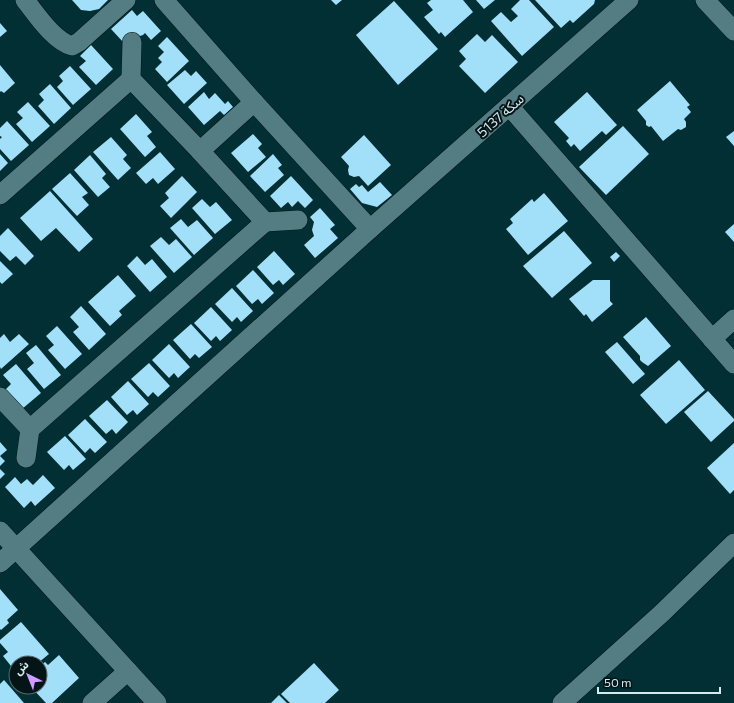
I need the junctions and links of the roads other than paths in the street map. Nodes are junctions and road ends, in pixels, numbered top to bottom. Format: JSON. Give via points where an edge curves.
{"nodes":[{"id":1,"x":25,"y":0,"type":"edge"},
{"id":2,"x":126,"y":0,"type":"edge"},
{"id":3,"x":164,"y":0,"type":"edge"},
{"id":4,"x":629,"y":0,"type":"edge"},
{"id":5,"x":705,"y":0,"type":"edge"},
{"id":6,"x":734,"y":31,"type":"edge"},
{"id":7,"x":132,"y":42,"type":"dead end"},
{"id":8,"x":131,"y":79,"type":"junction"},
{"id":9,"x":254,"y":102,"type":"junction"},
{"id":10,"x":509,"y":106,"type":"junction"},
{"id":11,"x":200,"y":151,"type":"junction"},
{"id":12,"x":0,"y":195,"type":"edge"},
{"id":13,"x":298,"y":220,"type":"dead end"},
{"id":14,"x":266,"y":222,"type":"junction"},
{"id":15,"x":370,"y":229,"type":"junction"},
{"id":16,"x":734,"y":319,"type":"edge"},
{"id":17,"x":712,"y":339,"type":"junction"},
{"id":18,"x":734,"y":364,"type":"edge"},
{"id":19,"x":0,"y":397,"type":"edge"},
{"id":20,"x":30,"y":429,"type":"junction"},
{"id":21,"x":26,"y":458,"type":"dead end"},
{"id":22,"x":0,"y":531,"type":"edge"},
{"id":23,"x":734,"y":543,"type":"edge"},
{"id":24,"x":15,"y":549,"type":"junction"},
{"id":25,"x":0,"y":563,"type":"edge"},
{"id":26,"x":128,"y":672,"type":"junction"},
{"id":27,"x":92,"y":703,"type":"edge"},
{"id":28,"x":157,"y":703,"type":"edge"},
{"id":29,"x":562,"y":703,"type":"edge"}],
"edges":[{"from":1,"to":2,"type":"street","via":[[51,31],[65,44],[72,46]]},
{"from":3,"to":9,"type":"street"},
{"from":4,"to":10,"type":"street","name":"سكة 5137"},
{"from":5,"to":6,"type":"street"},
{"from":7,"to":8,"type":"street"},
{"from":8,"to":11,"type":"street"},
{"from":8,"to":12,"type":"street"},
{"from":9,"to":11,"type":"street"},
{"from":9,"to":15,"type":"street"},
{"from":10,"to":15,"type":"street","name":"سكة 5137"},
{"from":10,"to":17,"type":"street"},
{"from":11,"to":14,"type":"street"},
{"from":13,"to":14,"type":"street"},
{"from":14,"to":20,"type":"street"},
{"from":15,"to":24,"type":"street","name":"سكة 5137"},
{"from":16,"to":17,"type":"street"},
{"from":17,"to":18,"type":"street"},
{"from":19,"to":20,"type":"street"},
{"from":20,"to":21,"type":"street"},
{"from":22,"to":24,"type":"street"},
{"from":23,"to":29,"type":"street","via":[[662,613]]},
{"from":24,"to":25,"type":"street","name":"سكة 5137"},
{"from":24,"to":26,"type":"street"},
{"from":26,"to":27,"type":"street"},
{"from":26,"to":28,"type":"street"}]}
